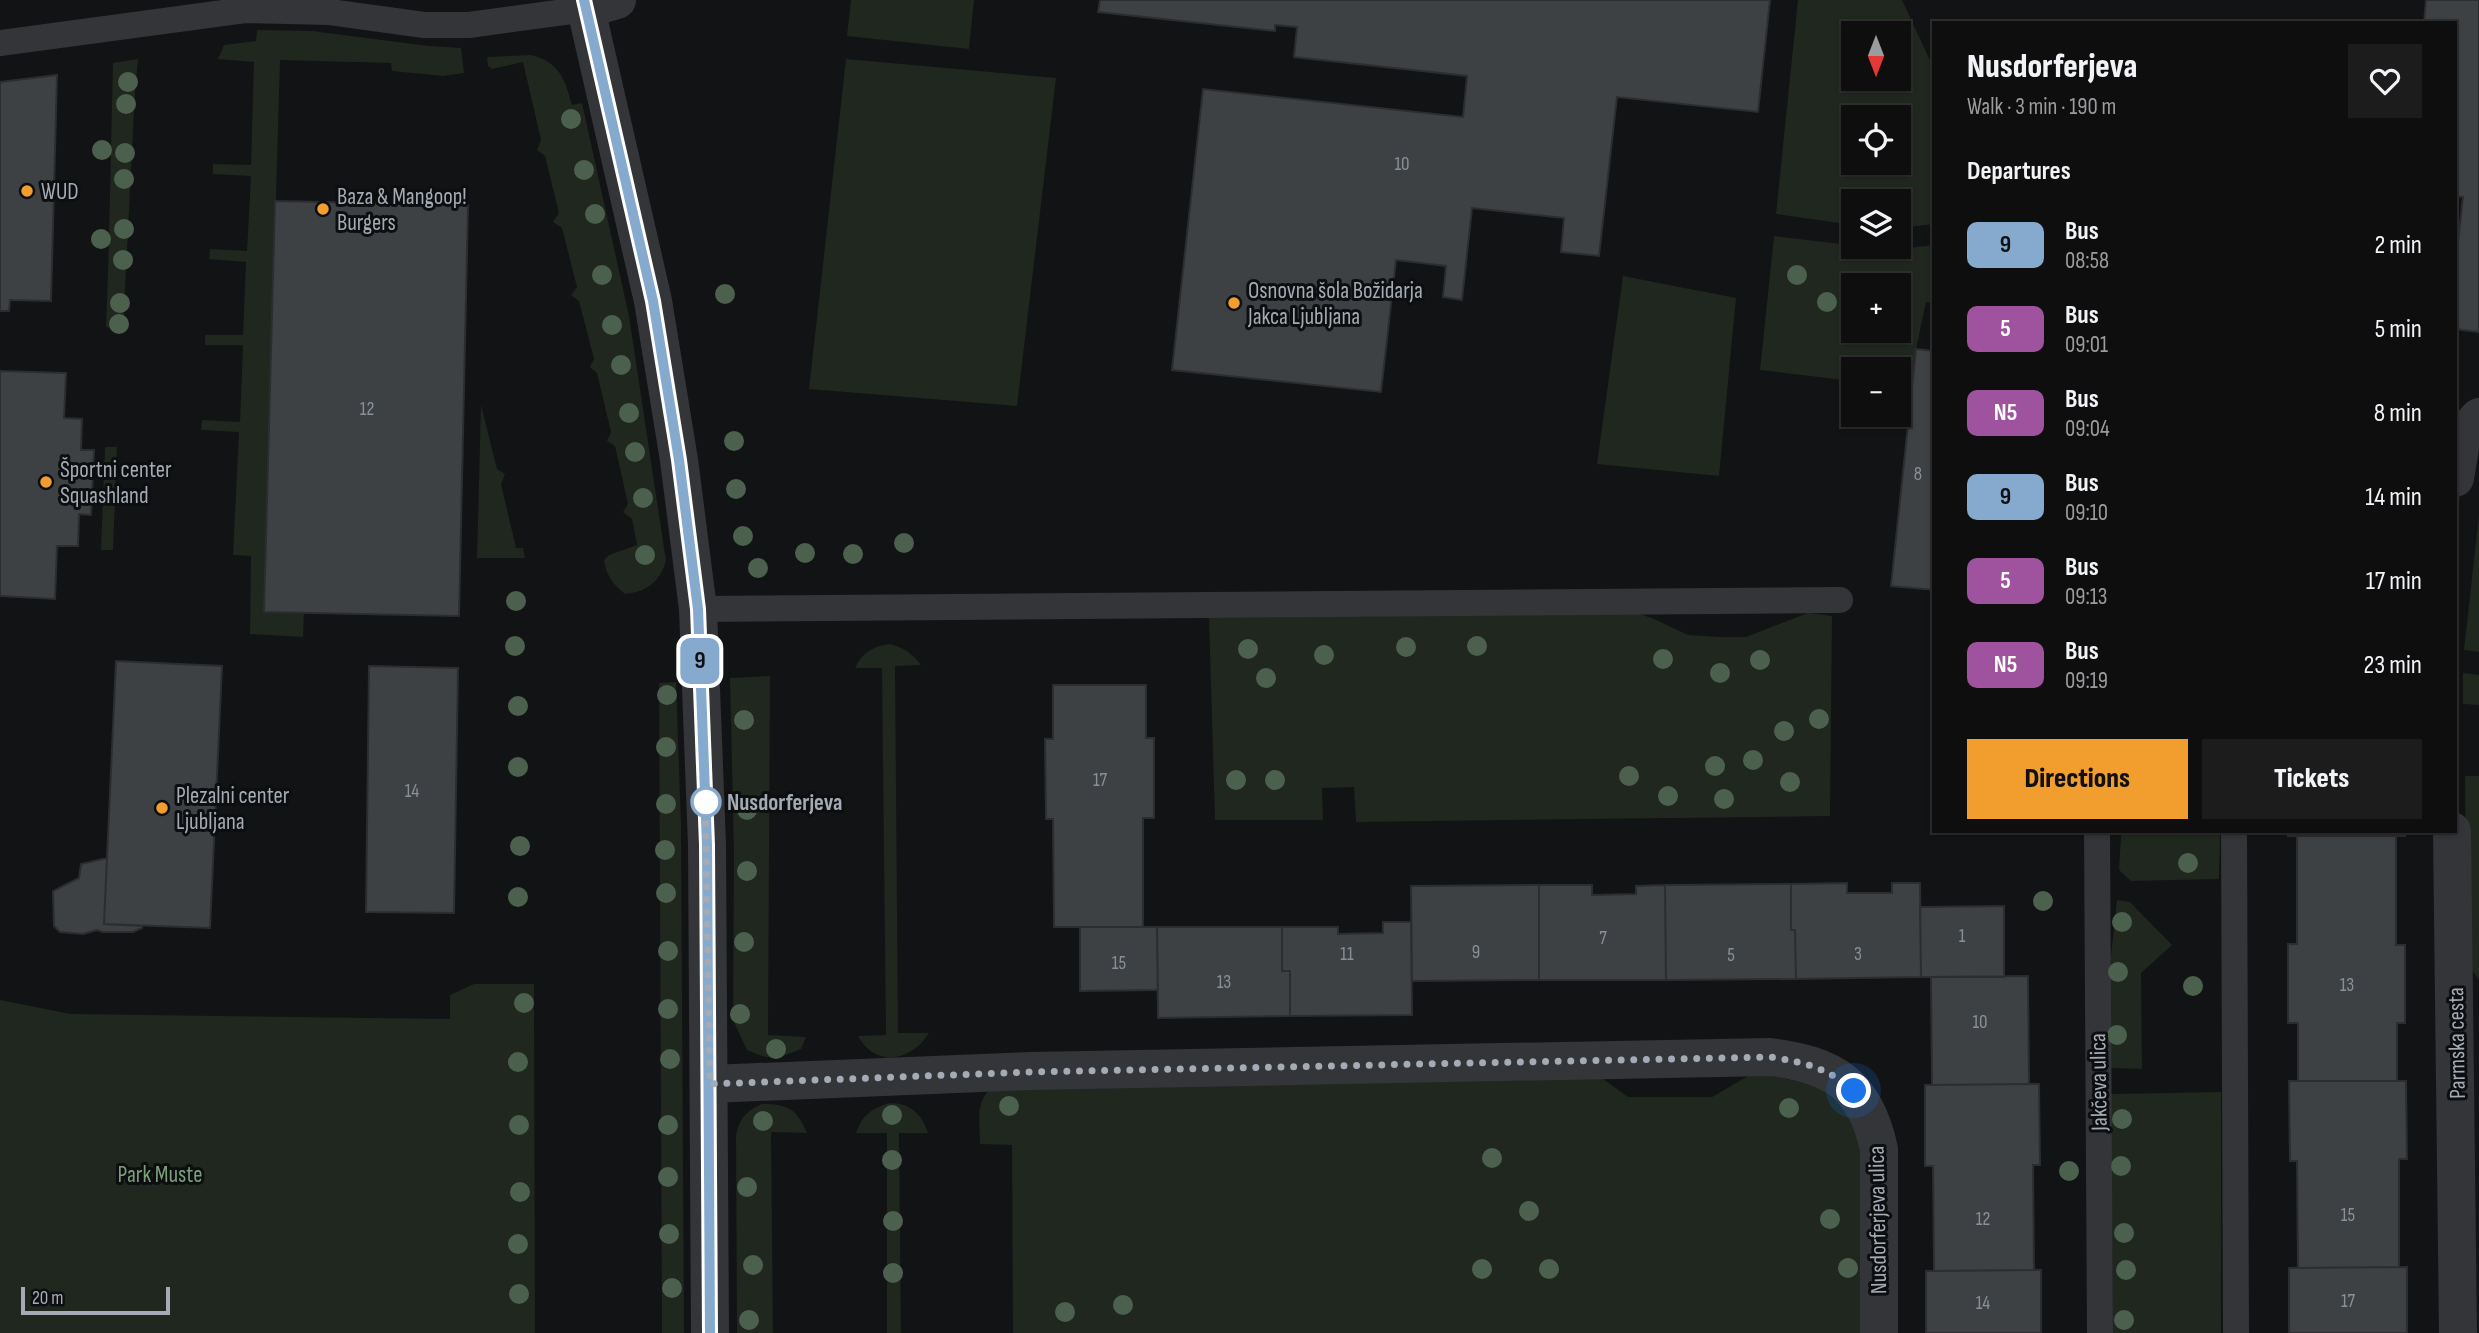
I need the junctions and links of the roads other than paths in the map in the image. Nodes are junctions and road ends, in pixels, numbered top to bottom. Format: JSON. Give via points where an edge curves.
{"nodes":[{"id":1,"x":596,"y":3,"type":"edge"},
{"id":2,"x":0,"y":43,"type":"edge"},
{"id":3,"x":2479,"y":417,"type":"edge"},
{"id":4,"x":2457,"y":466,"type":"edge"},
{"id":5,"x":1840,"y":600,"type":"dead end"},
{"id":6,"x":698,"y":609,"type":"junction"},
{"id":7,"x":2097,"y":833,"type":"edge"},
{"id":8,"x":2234,"y":833,"type":"edge"},
{"id":9,"x":2452,"y":833,"type":"edge"},
{"id":10,"x":710,"y":1084,"type":"junction"},
{"id":11,"x":2469,"y":1255,"type":"edge"},
{"id":12,"x":710,"y":1333,"type":"edge"},
{"id":13,"x":1879,"y":1333,"type":"edge"},
{"id":14,"x":2100,"y":1333,"type":"edge"},
{"id":15,"x":2236,"y":1333,"type":"edge"},
{"id":16,"x":2458,"y":1333,"type":"edge"}],
"edges":[{"from":1,"to":2,"type":"lane","via":[[469,25],[330,12],[245,10]]},
{"from":1,"to":6,"type":"street","via":[[653,301]]},
{"from":3,"to":4,"type":"street","via":[[2462,436]]},
{"from":5,"to":6,"type":"lane"},
{"from":6,"to":10,"type":"street"},
{"from":7,"to":14,"type":"lane","name":"Jakčeva ulica"},
{"from":8,"to":15,"type":"lane"},
{"from":9,"to":11,"type":"street","name":"Parmska cesta"},
{"from":10,"to":12,"type":"street"},
{"from":10,"to":13,"type":"street","name":"Nusdorferjeva ulica","via":[[1044,1071],[1770,1057],[1802,1062],[1848,1086],[1862,1101],[1875,1128],[1879,1149]]},
{"from":11,"to":16,"type":"street","name":"Parmska cesta"}]}
